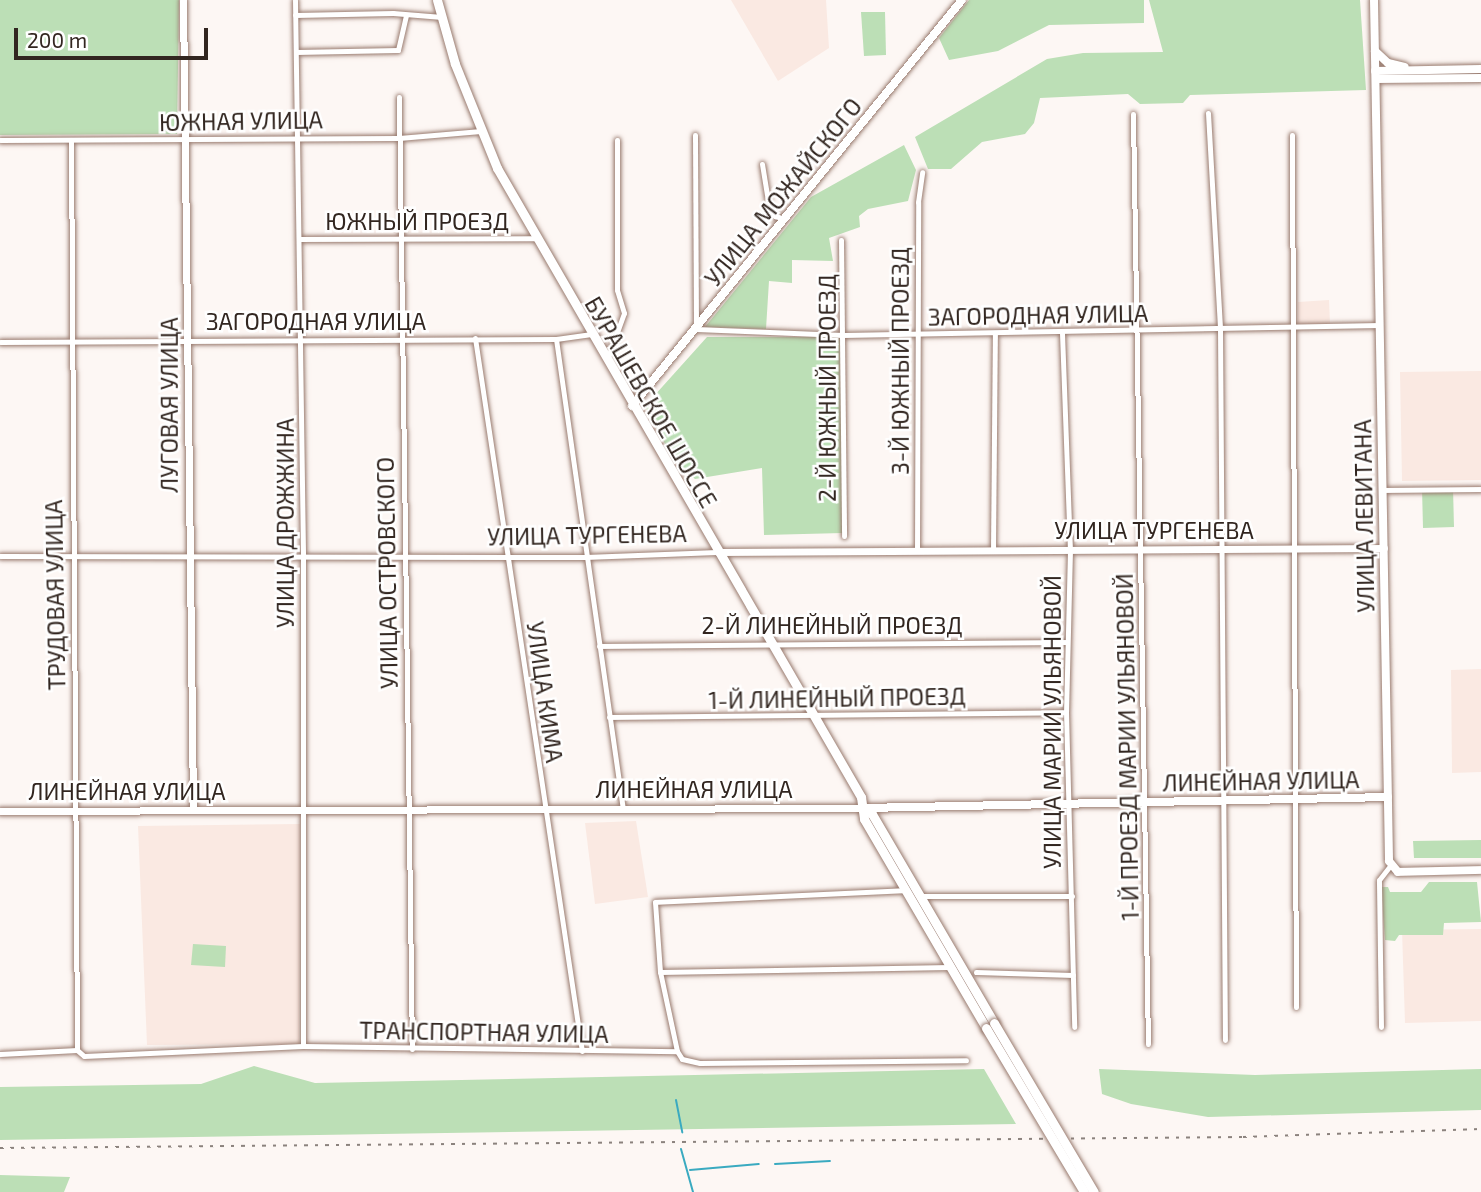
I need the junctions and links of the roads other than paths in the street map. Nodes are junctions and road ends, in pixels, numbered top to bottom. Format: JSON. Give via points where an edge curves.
{"nodes":[{"id":1,"x":183,"y":0,"type":"edge"},
{"id":2,"x":295,"y":0,"type":"edge"},
{"id":3,"x":438,"y":0,"type":"edge"},
{"id":4,"x":962,"y":0,"type":"edge"},
{"id":5,"x":1374,"y":0,"type":"edge"},
{"id":6,"x":295,"y":15,"type":"junction"},
{"id":7,"x":406,"y":15,"type":"junction"},
{"id":8,"x":442,"y":18,"type":"junction"},
{"id":9,"x":1375,"y":51,"type":"junction"},
{"id":10,"x":296,"y":52,"type":"junction"},
{"id":11,"x":1481,"y":69,"type":"edge"},
{"id":12,"x":1429,"y":70,"type":"junction"},
{"id":13,"x":1375,"y":75,"type":"junction"},
{"id":14,"x":1481,"y":78,"type":"edge"},
{"id":15,"x":399,"y":97,"type":"dead end"},
{"id":16,"x":1208,"y":113,"type":"dead end"},
{"id":17,"x":1133,"y":114,"type":"dead end"},
{"id":18,"x":481,"y":131,"type":"junction"},
{"id":19,"x":695,"y":135,"type":"dead end"},
{"id":20,"x":1292,"y":135,"type":"dead end"},
{"id":21,"x":297,"y":138,"type":"junction"},
{"id":22,"x":399,"y":138,"type":"junction"},
{"id":23,"x":0,"y":139,"type":"edge"},
{"id":24,"x":71,"y":140,"type":"junction"},
{"id":25,"x":184,"y":140,"type":"junction"},
{"id":26,"x":617,"y":140,"type":"dead end"},
{"id":27,"x":762,"y":164,"type":"dead end"},
{"id":28,"x":922,"y":172,"type":"dead end"},
{"id":29,"x":785,"y":219,"type":"junction"},
{"id":30,"x":534,"y":238,"type":"junction"},
{"id":31,"x":299,"y":239,"type":"junction"},
{"id":32,"x":402,"y":239,"type":"junction"},
{"id":33,"x":841,"y":240,"type":"dead end"},
{"id":34,"x":1380,"y":325,"type":"junction"},
{"id":35,"x":1293,"y":327,"type":"junction"},
{"id":36,"x":696,"y":329,"type":"junction"},
{"id":37,"x":1220,"y":329,"type":"junction"},
{"id":38,"x":1139,"y":331,"type":"junction"},
{"id":39,"x":918,"y":333,"type":"junction"},
{"id":40,"x":995,"y":333,"type":"junction"},
{"id":41,"x":1062,"y":333,"type":"junction"},
{"id":42,"x":590,"y":334,"type":"junction"},
{"id":43,"x":843,"y":335,"type":"junction"},
{"id":44,"x":402,"y":338,"type":"junction"},
{"id":45,"x":475,"y":338,"type":"junction"},
{"id":46,"x":301,"y":339,"type":"junction"},
{"id":47,"x":556,"y":339,"type":"junction"},
{"id":48,"x":187,"y":340,"type":"junction"},
{"id":49,"x":71,"y":341,"type":"junction"},
{"id":50,"x":0,"y":342,"type":"edge"},
{"id":51,"x":606,"y":362,"type":"junction"},
{"id":52,"x":632,"y":406,"type":"junction"},
{"id":53,"x":1481,"y":489,"type":"edge"},
{"id":54,"x":1383,"y":490,"type":"junction"},
{"id":55,"x":844,"y":536,"type":"dead end"},
{"id":56,"x":1294,"y":548,"type":"junction"},
{"id":57,"x":1384,"y":548,"type":"junction"},
{"id":58,"x":1218,"y":549,"type":"junction"},
{"id":59,"x":1070,"y":550,"type":"junction"},
{"id":60,"x":1141,"y":550,"type":"junction"},
{"id":61,"x":918,"y":551,"type":"junction"},
{"id":62,"x":993,"y":551,"type":"junction"},
{"id":63,"x":717,"y":552,"type":"junction"},
{"id":64,"x":190,"y":554,"type":"junction"},
{"id":65,"x":303,"y":554,"type":"junction"},
{"id":66,"x":405,"y":555,"type":"junction"},
{"id":67,"x":0,"y":556,"type":"edge"},
{"id":68,"x":71,"y":556,"type":"junction"},
{"id":69,"x":509,"y":557,"type":"junction"},
{"id":70,"x":585,"y":557,"type":"junction"},
{"id":71,"x":769,"y":642,"type":"junction"},
{"id":72,"x":1065,"y":642,"type":"junction"},
{"id":73,"x":599,"y":646,"type":"junction"},
{"id":74,"x":1066,"y":712,"type":"junction"},
{"id":75,"x":609,"y":717,"type":"junction"},
{"id":76,"x":813,"y":717,"type":"junction"},
{"id":77,"x":1388,"y":797,"type":"junction"},
{"id":78,"x":1295,"y":799,"type":"junction"},
{"id":79,"x":1221,"y":801,"type":"junction"},
{"id":80,"x":1145,"y":802,"type":"junction"},
{"id":81,"x":1069,"y":804,"type":"junction"},
{"id":82,"x":864,"y":808,"type":"junction"},
{"id":83,"x":303,"y":809,"type":"junction"},
{"id":84,"x":407,"y":809,"type":"junction"},
{"id":85,"x":544,"y":809,"type":"junction"},
{"id":86,"x":623,"y":809,"type":"junction"},
{"id":87,"x":193,"y":810,"type":"junction"},
{"id":88,"x":0,"y":811,"type":"edge"},
{"id":89,"x":76,"y":811,"type":"junction"},
{"id":90,"x":1390,"y":866,"type":"junction"},
{"id":91,"x":1481,"y":870,"type":"edge"},
{"id":92,"x":906,"y":890,"type":"junction"},
{"id":93,"x":1072,"y":895,"type":"junction"},
{"id":94,"x":920,"y":896,"type":"junction"},
{"id":95,"x":950,"y":967,"type":"junction"},
{"id":96,"x":660,"y":972,"type":"junction"},
{"id":97,"x":976,"y":972,"type":"dead end"},
{"id":98,"x":1073,"y":975,"type":"junction"},
{"id":99,"x":1296,"y":1007,"type":"dead end"},
{"id":100,"x":990,"y":1026,"type":"junction"},
{"id":101,"x":1074,"y":1027,"type":"dead end"},
{"id":102,"x":1381,"y":1027,"type":"dead end"},
{"id":103,"x":1225,"y":1040,"type":"dead end"},
{"id":104,"x":1148,"y":1044,"type":"dead end"},
{"id":105,"x":303,"y":1046,"type":"junction"},
{"id":106,"x":412,"y":1049,"type":"junction"},
{"id":107,"x":77,"y":1050,"type":"junction"},
{"id":108,"x":582,"y":1051,"type":"junction"},
{"id":109,"x":677,"y":1051,"type":"junction"},
{"id":110,"x":0,"y":1054,"type":"edge"},
{"id":111,"x":966,"y":1060,"type":"dead end"},
{"id":112,"x":1084,"y":1192,"type":"edge"},
{"id":113,"x":1094,"y":1192,"type":"edge"}],
"edges":[{"from":1,"to":25,"type":"street","name":"ЛУГОВАЯ УЛИЦА"},
{"from":2,"to":6,"type":"street","name":"УЛИЦА ДРОЖЖИНА"},
{"from":3,"to":8,"type":"main road","name":"БУРАШЕВСКОЕ ШОССЕ"},
{"from":4,"to":29,"type":"main road","name":"УЛИЦА МОЖАЙСКОГО"},
{"from":5,"to":9,"type":"main road","name":"УЛИЦА ЛЕВИТАНА"},
{"from":6,"to":7,"type":"street"},
{"from":6,"to":10,"type":"street","name":"УЛИЦА ДРОЖЖИНА"},
{"from":7,"to":8,"type":"street"},
{"from":7,"to":10,"type":"street","via":[[398,50]]},
{"from":8,"to":18,"type":"main road","name":"БУРАШЕВСКОЕ ШОССЕ"},
{"from":9,"to":12,"type":"main road","via":[[1390,64]]},
{"from":9,"to":13,"type":"main road","name":"УЛИЦА ЛЕВИТАНА"},
{"from":10,"to":21,"type":"street","name":"УЛИЦА ДРОЖЖИНА"},
{"from":11,"to":12,"type":"main road"},
{"from":12,"to":13,"type":"main road"},
{"from":13,"to":14,"type":"main road"},
{"from":13,"to":34,"type":"main road","name":"УЛИЦА ЛЕВИТАНА"},
{"from":15,"to":22,"type":"street","name":"УЛИЦА ОСТРОВСКОГО"},
{"from":16,"to":37,"type":"street"},
{"from":17,"to":38,"type":"street","name":"1-Й ПРОЕЗД МАРИИ УЛЬЯНОВОЙ"},
{"from":18,"to":22,"type":"street","name":"ЮЖНАЯ УЛИЦА"},
{"from":18,"to":30,"type":"main road","name":"БУРАШЕВСКОЕ ШОССЕ"},
{"from":19,"to":36,"type":"street"},
{"from":20,"to":35,"type":"street"},
{"from":21,"to":22,"type":"street","name":"ЮЖНАЯ УЛИЦА"},
{"from":21,"to":25,"type":"street","name":"ЮЖНАЯ УЛИЦА"},
{"from":21,"to":31,"type":"street","name":"УЛИЦА ДРОЖЖИНА"},
{"from":22,"to":32,"type":"street","name":"УЛИЦА ОСТРОВСКОГО"},
{"from":23,"to":24,"type":"street","name":"ЮЖНАЯ УЛИЦА"},
{"from":24,"to":25,"type":"street","name":"ЮЖНАЯ УЛИЦА"},
{"from":24,"to":49,"type":"street","name":"ТРУДОВАЯ УЛИЦА"},
{"from":25,"to":48,"type":"street","name":"ЛУГОВАЯ УЛИЦА"},
{"from":26,"to":51,"type":"street","via":[[617,290],[624,313]]},
{"from":27,"to":29,"type":"street","via":[[769,206],[775,216]]},
{"from":28,"to":39,"type":"street","name":"3-Й ЮЖНЫЙ ПРОЕЗД"},
{"from":29,"to":36,"type":"main road","name":"УЛИЦА МОЖАЙСКОГО"},
{"from":30,"to":32,"type":"street","name":"ЮЖНЫЙ ПРОЕЗД"},
{"from":30,"to":42,"type":"main road","name":"БУРАШЕВСКОЕ ШОССЕ"},
{"from":31,"to":32,"type":"street","name":"ЮЖНЫЙ ПРОЕЗД"},
{"from":31,"to":46,"type":"street","name":"УЛИЦА ДРОЖЖИНА"},
{"from":32,"to":44,"type":"street","name":"УЛИЦА ОСТРОВСКОГО"},
{"from":33,"to":43,"type":"street","name":"2-Й ЮЖНЫЙ ПРОЕЗД"},
{"from":34,"to":35,"type":"street","name":"ЗАГОРОДНАЯ УЛИЦА"},
{"from":34,"to":54,"type":"main road","name":"УЛИЦА ЛЕВИТАНА"},
{"from":35,"to":37,"type":"street","name":"ЗАГОРОДНАЯ УЛИЦА"},
{"from":35,"to":56,"type":"street"},
{"from":36,"to":43,"type":"street","name":"ЗАГОРОДНАЯ УЛИЦА"},
{"from":36,"to":52,"type":"main road","name":"УЛИЦА МОЖАЙСКОГО"},
{"from":37,"to":38,"type":"street","name":"ЗАГОРОДНАЯ УЛИЦА"},
{"from":37,"to":58,"type":"street"},
{"from":38,"to":41,"type":"street","name":"ЗАГОРОДНАЯ УЛИЦА"},
{"from":38,"to":60,"type":"street","name":"1-Й ПРОЕЗД МАРИИ УЛЬЯНОВОЙ"},
{"from":39,"to":40,"type":"street","name":"ЗАГОРОДНАЯ УЛИЦА"},
{"from":39,"to":43,"type":"street","name":"ЗАГОРОДНАЯ УЛИЦА"},
{"from":39,"to":61,"type":"street","name":"3-Й ЮЖНЫЙ ПРОЕЗД"},
{"from":40,"to":41,"type":"street","name":"ЗАГОРОДНАЯ УЛИЦА"},
{"from":40,"to":62,"type":"street"},
{"from":41,"to":59,"type":"street","name":"УЛИЦА МАРИИ УЛЬЯНОВОЙ"},
{"from":42,"to":47,"type":"street","name":"ЗАГОРОДНАЯ УЛИЦА"},
{"from":42,"to":51,"type":"main road","name":"БУРАШЕВСКОЕ ШОССЕ"},
{"from":43,"to":55,"type":"street","name":"2-Й ЮЖНЫЙ ПРОЕЗД"},
{"from":44,"to":45,"type":"street","name":"ЗАГОРОДНАЯ УЛИЦА"},
{"from":44,"to":46,"type":"street","name":"ЗАГОРОДНАЯ УЛИЦА"},
{"from":44,"to":66,"type":"street","name":"УЛИЦА ОСТРОВСКОГО"},
{"from":45,"to":47,"type":"street","name":"ЗАГОРОДНАЯ УЛИЦА"},
{"from":45,"to":69,"type":"street","name":"УЛИЦА КИМА"},
{"from":46,"to":48,"type":"street","name":"ЗАГОРОДНАЯ УЛИЦА"},
{"from":46,"to":65,"type":"street","name":"УЛИЦА ДРОЖЖИНА"},
{"from":47,"to":70,"type":"street"},
{"from":48,"to":49,"type":"street","name":"ЗАГОРОДНАЯ УЛИЦА"},
{"from":48,"to":64,"type":"street","name":"ЛУГОВАЯ УЛИЦА"},
{"from":49,"to":50,"type":"street","name":"ЗАГОРОДНАЯ УЛИЦА"},
{"from":49,"to":68,"type":"street","name":"ТРУДОВАЯ УЛИЦА"},
{"from":51,"to":52,"type":"main road","name":"БУРАШЕВСКОЕ ШОССЕ"},
{"from":52,"to":63,"type":"main road","name":"БУРАШЕВСКОЕ ШОССЕ"},
{"from":53,"to":54,"type":"street"},
{"from":54,"to":57,"type":"main road","name":"УЛИЦА ЛЕВИТАНА"},
{"from":56,"to":57,"type":"street","name":"УЛИЦА ТУРГЕНЕВА"},
{"from":56,"to":58,"type":"street","name":"УЛИЦА ТУРГЕНЕВА"},
{"from":56,"to":78,"type":"street"},
{"from":57,"to":77,"type":"main road","name":"УЛИЦА ЛЕВИТАНА"},
{"from":58,"to":60,"type":"street","name":"УЛИЦА ТУРГЕНЕВА"},
{"from":58,"to":79,"type":"street"},
{"from":59,"to":60,"type":"street","name":"УЛИЦА ТУРГЕНЕВА"},
{"from":59,"to":62,"type":"street","name":"УЛИЦА ТУРГЕНЕВА"},
{"from":59,"to":72,"type":"street","name":"УЛИЦА МАРИИ УЛЬЯНОВОЙ"},
{"from":60,"to":80,"type":"street","name":"1-Й ПРОЕЗД МАРИИ УЛЬЯНОВОЙ"},
{"from":61,"to":62,"type":"street","name":"УЛИЦА ТУРГЕНЕВА"},
{"from":61,"to":63,"type":"street","name":"УЛИЦА ТУРГЕНЕВА"},
{"from":63,"to":70,"type":"street","name":"УЛИЦА ТУРГЕНЕВА"},
{"from":63,"to":71,"type":"main road","name":"БУРАШЕВСКОЕ ШОССЕ"},
{"from":64,"to":65,"type":"street","name":"УЛИЦА ТУРГЕНЕВА"},
{"from":64,"to":68,"type":"street","name":"УЛИЦА ТУРГЕНЕВА"},
{"from":64,"to":87,"type":"street","name":"ЛУГОВАЯ УЛИЦА"},
{"from":65,"to":66,"type":"street","name":"УЛИЦА ТУРГЕНЕВА"},
{"from":65,"to":83,"type":"street","name":"УЛИЦА ДРОЖЖИНА"},
{"from":66,"to":69,"type":"street","name":"УЛИЦА ТУРГЕНЕВА"},
{"from":66,"to":84,"type":"street","name":"УЛИЦА ОСТРОВСКОГО"},
{"from":67,"to":68,"type":"street","name":"УЛИЦА ТУРГЕНЕВА"},
{"from":68,"to":89,"type":"street","name":"ТРУДОВАЯ УЛИЦА"},
{"from":69,"to":70,"type":"street","name":"УЛИЦА ТУРГЕНЕВА"},
{"from":69,"to":85,"type":"street","name":"УЛИЦА КИМА"},
{"from":70,"to":73,"type":"street"},
{"from":71,"to":72,"type":"street","name":"2-Й ЛИНЕЙНЫЙ ПРОЕЗД"},
{"from":71,"to":73,"type":"street","name":"2-Й ЛИНЕЙНЫЙ ПРОЕЗД"},
{"from":71,"to":76,"type":"main road","name":"БУРАШЕВСКОЕ ШОССЕ"},
{"from":72,"to":74,"type":"street","name":"УЛИЦА МАРИИ УЛЬЯНОВОЙ"},
{"from":73,"to":75,"type":"street"},
{"from":74,"to":76,"type":"street","name":"1-Й ЛИНЕЙНЫЙ ПРОЕЗД"},
{"from":74,"to":81,"type":"street","name":"УЛИЦА МАРИИ УЛЬЯНОВОЙ"},
{"from":75,"to":76,"type":"street","name":"1-Й ЛИНЕЙНЫЙ ПРОЕЗД"},
{"from":75,"to":86,"type":"street"},
{"from":76,"to":82,"type":"main road","name":"БУРАШЕВСКОЕ ШОССЕ"},
{"from":77,"to":78,"type":"main road","name":"ЛИНЕЙНАЯ УЛИЦА"},
{"from":77,"to":90,"type":"main road","name":"УЛИЦА ЛЕВИТАНА"},
{"from":78,"to":79,"type":"main road","name":"ЛИНЕЙНАЯ УЛИЦА"},
{"from":78,"to":99,"type":"street"},
{"from":79,"to":80,"type":"main road","name":"ЛИНЕЙНАЯ УЛИЦА"},
{"from":79,"to":103,"type":"street"},
{"from":80,"to":81,"type":"main road","name":"ЛИНЕЙНАЯ УЛИЦА"},
{"from":80,"to":104,"type":"street","name":"1-Й ПРОЕЗД МАРИИ УЛЬЯНОВОЙ"},
{"from":81,"to":82,"type":"main road","name":"ЛИНЕЙНАЯ УЛИЦА"},
{"from":81,"to":93,"type":"street","name":"УЛИЦА МАРИИ УЛЬЯНОВОЙ"},
{"from":82,"to":86,"type":"street","name":"ЛИНЕЙНАЯ УЛИЦА"},
{"from":82,"to":92,"type":"main road","name":"БУРАШЕВСКОЕ ШОССЕ","via":[[864,819]]},
{"from":82,"to":94,"type":"main road","name":"БУРАШЕВСКОЕ ШОССЕ"},
{"from":83,"to":84,"type":"street","name":"ЛИНЕЙНАЯ УЛИЦА"},
{"from":83,"to":87,"type":"street","name":"ЛИНЕЙНАЯ УЛИЦА"},
{"from":83,"to":105,"type":"street","name":"УЛИЦА ДРОЖЖИНА"},
{"from":84,"to":85,"type":"street","name":"ЛИНЕЙНАЯ УЛИЦА"},
{"from":84,"to":106,"type":"street","name":"УЛИЦА ОСТРОВСКОГО"},
{"from":85,"to":86,"type":"street","name":"ЛИНЕЙНАЯ УЛИЦА"},
{"from":85,"to":108,"type":"street","name":"УЛИЦА КИМА"},
{"from":87,"to":89,"type":"street","name":"ЛИНЕЙНАЯ УЛИЦА"},
{"from":88,"to":89,"type":"street","name":"ЛИНЕЙНАЯ УЛИЦА"},
{"from":89,"to":107,"type":"street","name":"ТРУДОВАЯ УЛИЦА"},
{"from":90,"to":91,"type":"main road","via":[[1398,872]]},
{"from":90,"to":102,"type":"street","name":"УЛИЦА ЛЕВИТАНА","via":[[1379,880]]},
{"from":92,"to":95,"type":"main road","name":"БУРАШЕВСКОЕ ШОССЕ"},
{"from":92,"to":96,"type":"street","via":[[660,899],[652,907]]},
{"from":93,"to":94,"type":"street"},
{"from":93,"to":98,"type":"street","name":"УЛИЦА МАРИИ УЛЬЯНОВОЙ"},
{"from":94,"to":100,"type":"main road","name":"БУРАШЕВСКОЕ ШОССЕ"},
{"from":95,"to":96,"type":"street"},
{"from":95,"to":100,"type":"main road","name":"БУРАШЕВСКОЕ ШОССЕ"},
{"from":96,"to":109,"type":"street"},
{"from":97,"to":98,"type":"street"},
{"from":98,"to":101,"type":"street","name":"УЛИЦА МАРИИ УЛЬЯНОВОЙ"},
{"from":100,"to":112,"type":"main road","bridge":true},
{"from":100,"to":113,"type":"main road","bridge":true},
{"from":105,"to":106,"type":"street","name":"ТРАНСПОРТНАЯ УЛИЦА"},
{"from":105,"to":107,"type":"street","name":"ТРАНСПОРТНАЯ УЛИЦА","via":[[84,1056]]},
{"from":106,"to":108,"type":"street","name":"ТРАНСПОРТНАЯ УЛИЦА"},
{"from":107,"to":110,"type":"street","name":"ТРАНСПОРТНАЯ УЛИЦА"},
{"from":108,"to":109,"type":"street","name":"ТРАНСПОРТНАЯ УЛИЦА"},
{"from":109,"to":111,"type":"street","name":"ТРАНСПОРТНАЯ УЛИЦА","via":[[682,1059],[699,1063]]}]}
